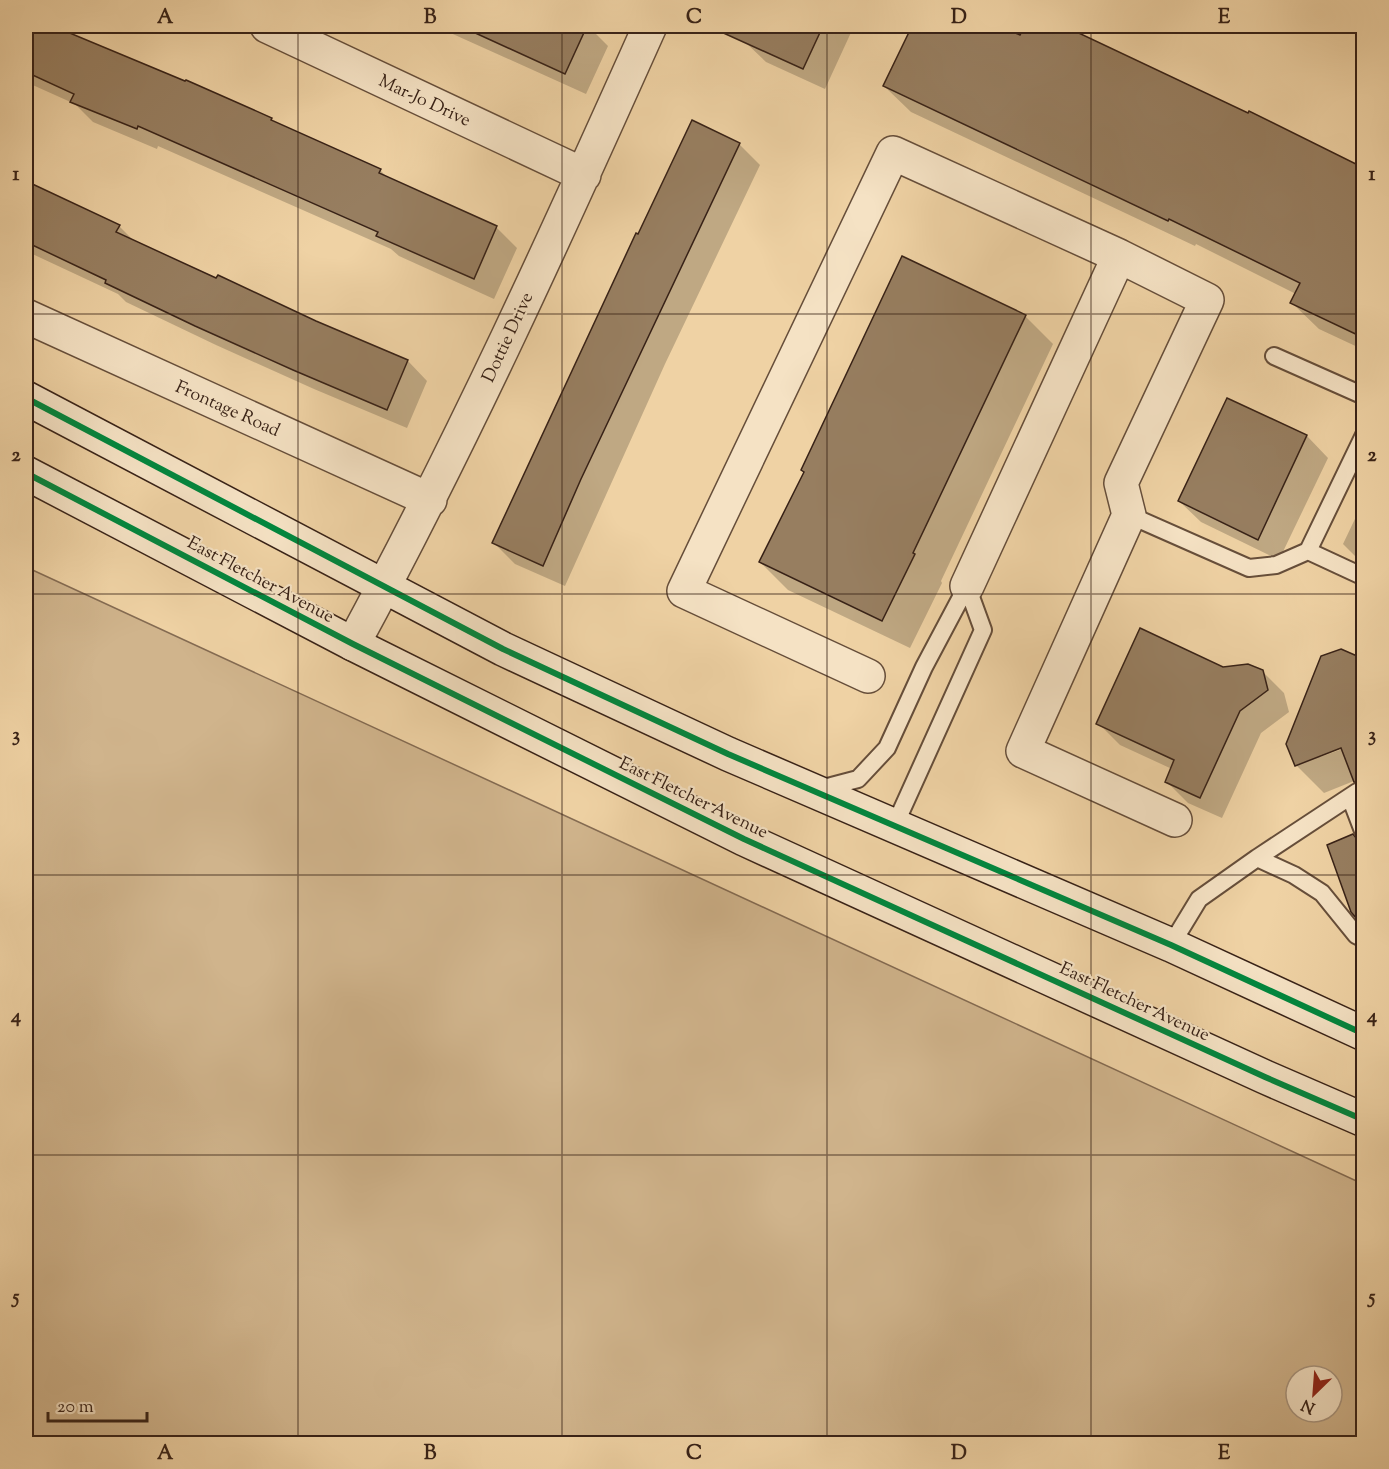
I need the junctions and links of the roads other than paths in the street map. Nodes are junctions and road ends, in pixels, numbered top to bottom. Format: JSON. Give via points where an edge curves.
{"nodes":[{"id":1,"x":267,"y":26,"type":"edge"},
{"id":2,"x":650,"y":26,"type":"edge"},
{"id":3,"x":584,"y":175,"type":"junction"},
{"id":4,"x":1119,"y":256,"type":"junction"},
{"id":5,"x":26,"y":316,"type":"edge"},
{"id":6,"x":1274,"y":356,"type":"dead end"},
{"id":7,"x":1364,"y":396,"type":"edge"},
{"id":8,"x":26,"y":398,"type":"edge"},
{"id":9,"x":1364,"y":435,"type":"edge"},
{"id":10,"x":26,"y":473,"type":"edge"},
{"id":11,"x":430,"y":500,"type":"junction"},
{"id":12,"x":1129,"y":515,"type":"junction"},
{"id":13,"x":1308,"y":551,"type":"junction"},
{"id":14,"x":1364,"y":577,"type":"edge"},
{"id":15,"x":384,"y":586,"type":"junction"},
{"id":16,"x":967,"y":586,"type":"junction"},
{"id":17,"x":353,"y":644,"type":"junction"},
{"id":18,"x":868,"y":676,"type":"dead end"},
{"id":19,"x":813,"y":791,"type":"junction"},
{"id":20,"x":1175,"y":820,"type":"dead end"},
{"id":21,"x":894,"y":827,"type":"junction"},
{"id":22,"x":1363,"y":831,"type":"edge"},
{"id":23,"x":1257,"y":858,"type":"junction"},
{"id":24,"x":1364,"y":939,"type":"edge"},
{"id":25,"x":1171,"y":945,"type":"junction"},
{"id":26,"x":1364,"y":1034,"type":"edge"},
{"id":27,"x":1364,"y":1120,"type":"edge"}],
"edges":[{"from":1,"to":3,"type":"street","name":"Mar-Jo Drive"},
{"from":2,"to":3,"type":"street","name":"Dottie Drive"},
{"from":3,"to":11,"type":"street","name":"Dottie Drive"},
{"from":4,"to":12,"type":"street","via":[[1207,300],[1121,483]]},
{"from":4,"to":16,"type":"street"},
{"from":4,"to":18,"type":"street","via":[[893,153],[684,591]]},
{"from":5,"to":11,"type":"street","name":"Frontage Road"},
{"from":6,"to":7,"type":"lane"},
{"from":8,"to":15,"type":"street"},
{"from":9,"to":13,"type":"lane"},
{"from":10,"to":17,"type":"street","name":"East Fletcher Avenue"},
{"from":11,"to":15,"type":"street","name":"Dottie Drive"},
{"from":12,"to":13,"type":"lane","via":[[1249,568],[1276,565]]},
{"from":12,"to":20,"type":"street","via":[[1023,751]]},
{"from":13,"to":14,"type":"lane"},
{"from":15,"to":17,"type":"street","name":"Dottie Drive"},
{"from":15,"to":19,"type":"street","via":[[503,649]]},
{"from":16,"to":19,"type":"lane","via":[[887,748],[858,779]]},
{"from":16,"to":21,"type":"lane","via":[[983,630]]},
{"from":17,"to":27,"type":"street","name":"East Fletcher Avenue","via":[[744,839]]},
{"from":19,"to":21,"type":"street"},
{"from":21,"to":25,"type":"street"},
{"from":22,"to":23,"type":"lane","via":[[1353,794]]},
{"from":23,"to":24,"type":"lane","via":[[1322,892],[1356,935]]},
{"from":23,"to":25,"type":"lane","via":[[1198,899]]},
{"from":25,"to":26,"type":"street"}]}
